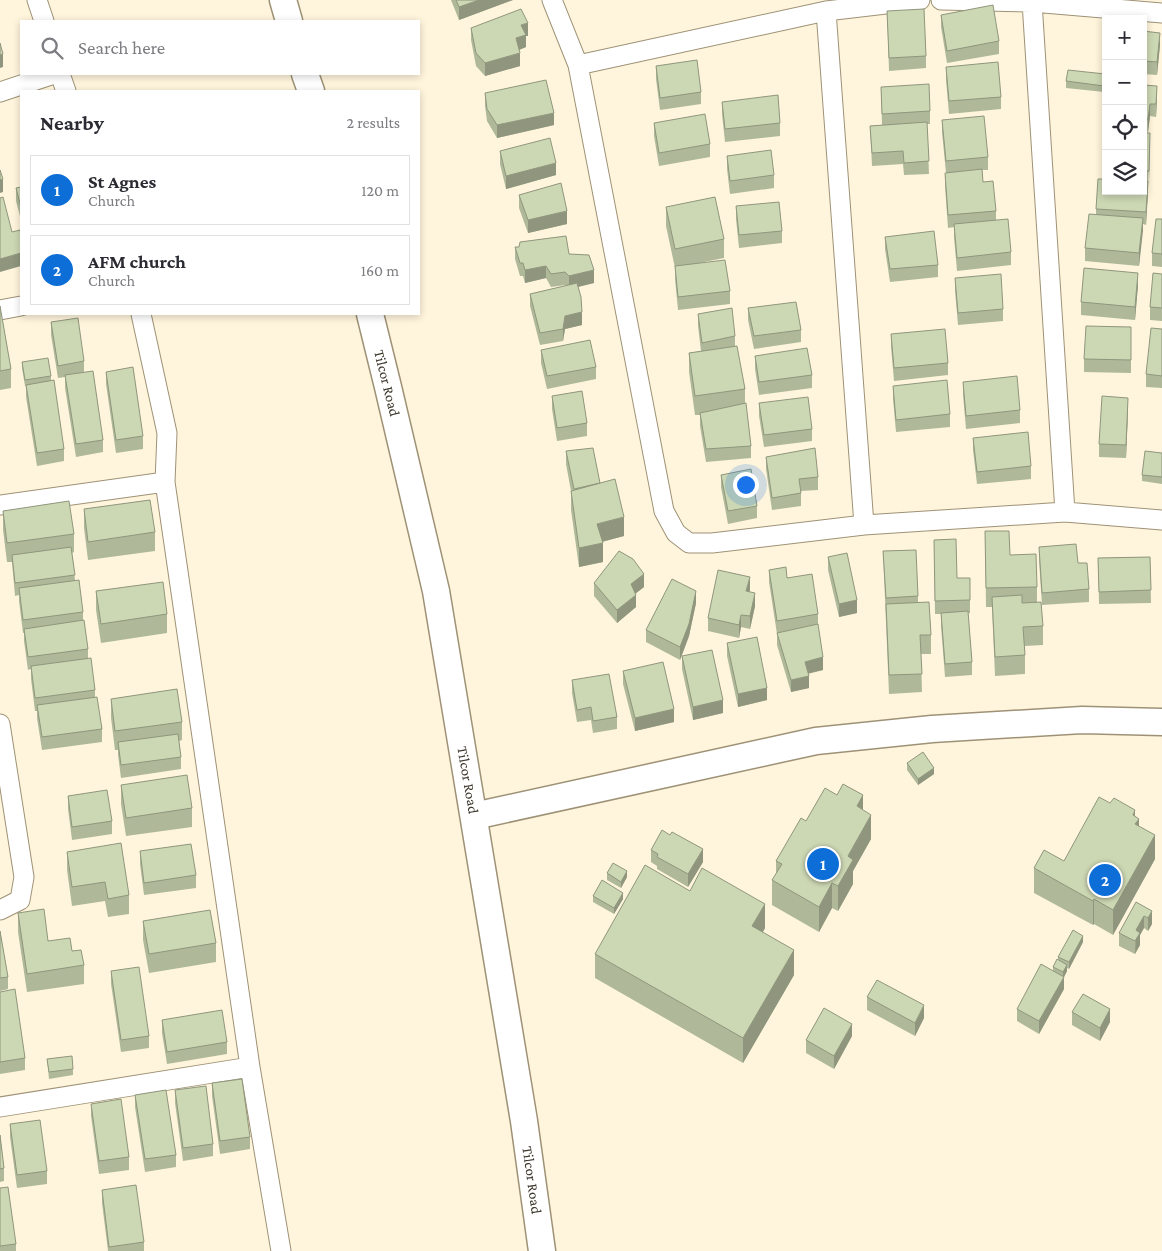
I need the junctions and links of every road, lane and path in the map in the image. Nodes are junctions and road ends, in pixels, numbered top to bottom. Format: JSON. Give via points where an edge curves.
{"nodes":[{"id":1,"x":37,"y":0,"type":"edge"},
{"id":2,"x":283,"y":0,"type":"edge"},
{"id":3,"x":552,"y":0,"type":"edge"},
{"id":4,"x":920,"y":0,"type":"edge"},
{"id":5,"x":941,"y":0,"type":"edge"},
{"id":6,"x":1032,"y":2,"type":"junction"},
{"id":7,"x":826,"y":10,"type":"junction"},
{"id":8,"x":1162,"y":14,"type":"edge"},
{"id":9,"x":44,"y":20,"type":"edge"},
{"id":10,"x":290,"y":20,"type":"edge"},
{"id":11,"x":578,"y":64,"type":"junction"},
{"id":12,"x":51,"y":75,"type":"edge"},
{"id":13,"x":60,"y":75,"type":"edge"},
{"id":14,"x":305,"y":75,"type":"edge"},
{"id":15,"x":66,"y":90,"type":"edge"},
{"id":16,"x":311,"y":90,"type":"edge"},
{"id":17,"x":0,"y":92,"type":"edge"},
{"id":18,"x":20,"y":306,"type":"edge"},
{"id":19,"x":0,"y":310,"type":"edge"},
{"id":20,"x":141,"y":315,"type":"edge"},
{"id":21,"x":370,"y":315,"type":"edge"},
{"id":22,"x":165,"y":482,"type":"junction"},
{"id":23,"x":0,"y":505,"type":"edge"},
{"id":24,"x":1065,"y":512,"type":"junction"},
{"id":25,"x":1162,"y":520,"type":"edge"},
{"id":26,"x":864,"y":525,"type":"junction"},
{"id":27,"x":1162,"y":722,"type":"edge"},
{"id":28,"x":0,"y":724,"type":"edge"},
{"id":29,"x":474,"y":816,"type":"junction"},
{"id":30,"x":0,"y":910,"type":"edge"},
{"id":31,"x":250,"y":1067,"type":"junction"},
{"id":32,"x":0,"y":1106,"type":"edge"},
{"id":33,"x":281,"y":1251,"type":"edge"},
{"id":34,"x":542,"y":1251,"type":"edge"}],
"edges":[{"from":1,"to":9,"type":"street"},
{"from":2,"to":10,"type":"street"},
{"from":3,"to":11,"type":"street"},
{"from":4,"to":7,"type":"street"},
{"from":5,"to":6,"type":"street"},
{"from":6,"to":8,"type":"street"},
{"from":6,"to":24,"type":"street"},
{"from":7,"to":11,"type":"street"},
{"from":7,"to":26,"type":"street"},
{"from":11,"to":26,"type":"street","via":[[664,512],[676,534],[689,543],[712,543]]},
{"from":12,"to":17,"type":"street"},
{"from":13,"to":15,"type":"street"},
{"from":14,"to":16,"type":"street"},
{"from":18,"to":19,"type":"street"},
{"from":20,"to":22,"type":"street","via":[[166,433]]},
{"from":21,"to":29,"type":"street","name":"Tilcor Road","via":[[436,591]]},
{"from":22,"to":23,"type":"street"},
{"from":22,"to":31,"type":"street"},
{"from":24,"to":25,"type":"street"},
{"from":24,"to":26,"type":"street"},
{"from":27,"to":29,"type":"street","via":[[1082,720],[816,741]]},
{"from":28,"to":30,"type":"street","via":[[24,877],[20,900]]},
{"from":29,"to":34,"type":"street","name":"Tilcor Road"},
{"from":31,"to":32,"type":"street"},
{"from":31,"to":33,"type":"street"}]}
